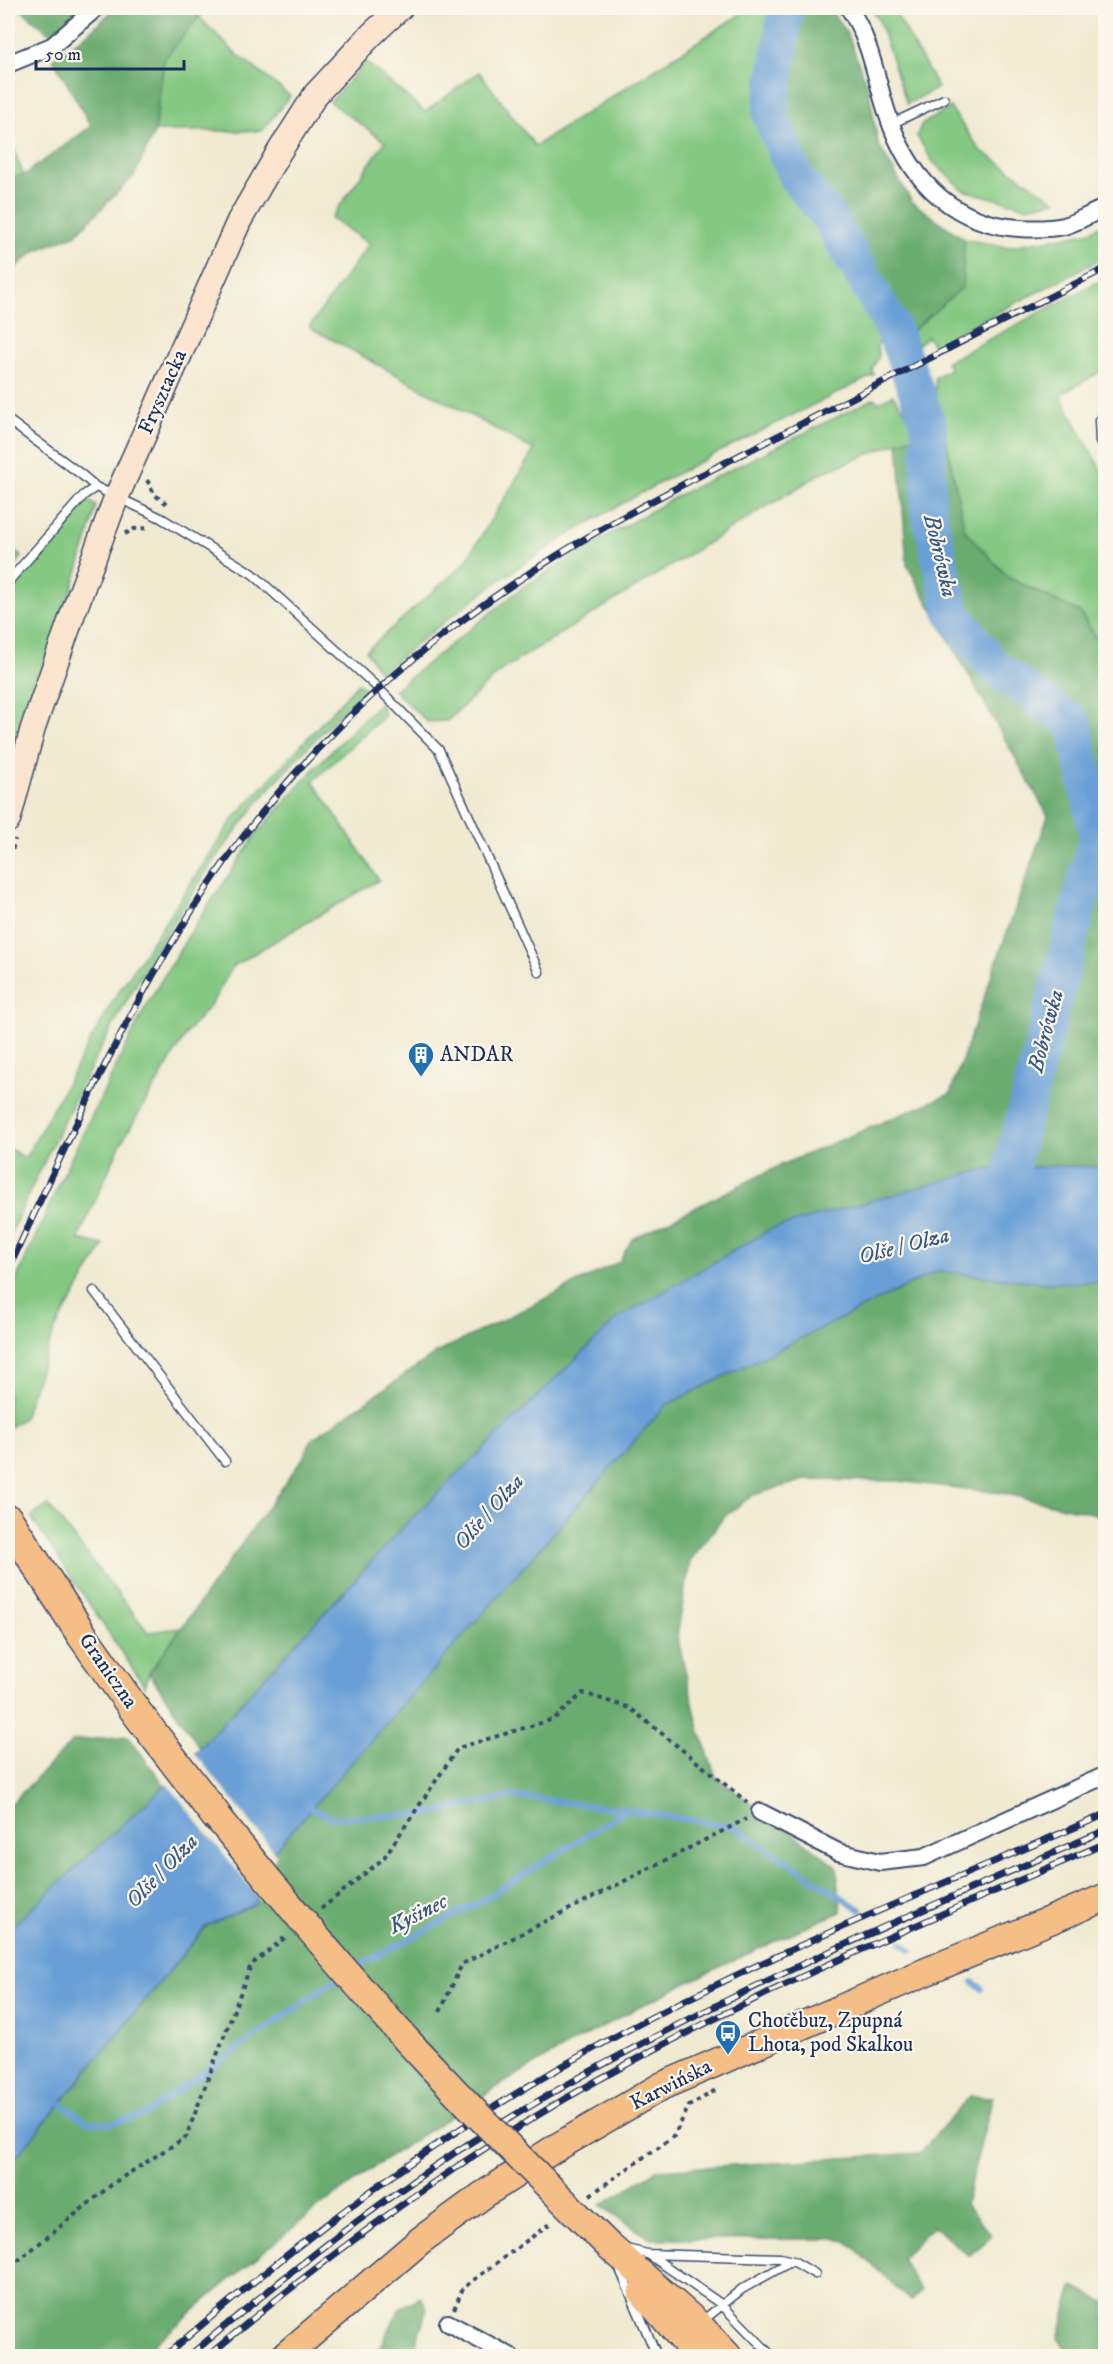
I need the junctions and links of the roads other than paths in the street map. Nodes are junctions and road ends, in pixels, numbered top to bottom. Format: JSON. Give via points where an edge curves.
{"nodes":[{"id":1,"x":96,"y":8,"type":"edge"},
{"id":2,"x":400,"y":8,"type":"edge"},
{"id":3,"x":849,"y":8,"type":"edge"},
{"id":4,"x":8,"y":64,"type":"edge"},
{"id":5,"x":944,"y":99,"type":"dead end"},
{"id":6,"x":891,"y":124,"type":"junction"},
{"id":7,"x":1106,"y":207,"type":"edge"},
{"id":8,"x":1106,"y":412,"type":"edge"},
{"id":9,"x":8,"y":420,"type":"edge"},
{"id":10,"x":1106,"y":451,"type":"edge"},
{"id":11,"x":106,"y":492,"type":"junction"},
{"id":12,"x":8,"y":582,"type":"edge"},
{"id":13,"x":12,"y":827,"type":"edge"},
{"id":14,"x":539,"y":972,"type":"dead end"},
{"id":15,"x":94,"y":1291,"type":"dead end"},
{"id":16,"x":225,"y":1461,"type":"dead end"},
{"id":17,"x":8,"y":1520,"type":"edge"},
{"id":18,"x":1106,"y":1775,"type":"edge"},
{"id":19,"x":760,"y":1812,"type":"road end"},
{"id":20,"x":217,"y":1817,"type":"joint"},
{"id":21,"x":1106,"y":1897,"type":"edge"},
{"id":22,"x":608,"y":2245,"type":"junction"},
{"id":23,"x":646,"y":2254,"type":"junction"},
{"id":24,"x":793,"y":2261,"type":"junction"},
{"id":25,"x":815,"y":2274,"type":"dead end"},
{"id":26,"x":721,"y":2304,"type":"junction"},
{"id":27,"x":448,"y":2324,"type":"road end"},
{"id":28,"x":651,"y":2340,"type":"junction"},
{"id":29,"x":689,"y":2342,"type":"edge"},
{"id":30,"x":285,"y":2356,"type":"edge"},
{"id":31,"x":510,"y":2356,"type":"edge"},
{"id":32,"x":649,"y":2356,"type":"edge"},
{"id":33,"x":657,"y":2356,"type":"edge"},
{"id":34,"x":728,"y":2356,"type":"edge"},
{"id":35,"x":772,"y":2356,"type":"edge"}],
"edges":[{"from":1,"to":4,"type":"street","via":[[52,46]]},
{"from":2,"to":11,"type":"street","name":"Frysztacka","via":[[316,94],[250,201]]},
{"from":3,"to":6,"type":"street","via":[[868,42]]},
{"from":5,"to":6,"type":"lane"},
{"from":6,"to":7,"type":"street","via":[[902,152],[924,184],[956,211],[999,226],[1042,229],[1065,225]]},
{"from":8,"to":10,"type":"lane","via":[[1099,420]]},
{"from":9,"to":11,"type":"lane"},
{"from":11,"to":12,"type":"lane","via":[[84,495]]},
{"from":11,"to":13,"type":"street","name":"Frysztacka","via":[[72,616],[33,728]]},
{"from":11,"to":14,"type":"lane","via":[[161,518],[253,574],[379,689],[439,750]]},
{"from":15,"to":16,"type":"lane"},
{"from":17,"to":20,"type":"highway","name":"Graniczna","via":[[103,1664]]},
{"from":18,"to":19,"type":"street","via":[[924,1857],[880,1862],[838,1852]]},
{"from":20,"to":22,"type":"main road","bridge":true,"via":[[405,2039]]},
{"from":21,"to":30,"type":"main road","name":"Karwińska","via":[[662,2086],[554,2149],[474,2202],[421,2240]]},
{"from":22,"to":23,"type":"lane"},
{"from":22,"to":28,"type":"lane"},
{"from":22,"to":29,"type":"main road","via":[[646,2298]]},
{"from":23,"to":24,"type":"lane"},
{"from":23,"to":26,"type":"lane"},
{"from":24,"to":25,"type":"lane"},
{"from":24,"to":26,"type":"lane"},
{"from":26,"to":29,"type":"lane"},
{"from":26,"to":35,"type":"lane"},
{"from":27,"to":31,"type":"street"},
{"from":28,"to":32,"type":"lane"},
{"from":28,"to":33,"type":"lane"},
{"from":29,"to":34,"type":"main road"}]}
